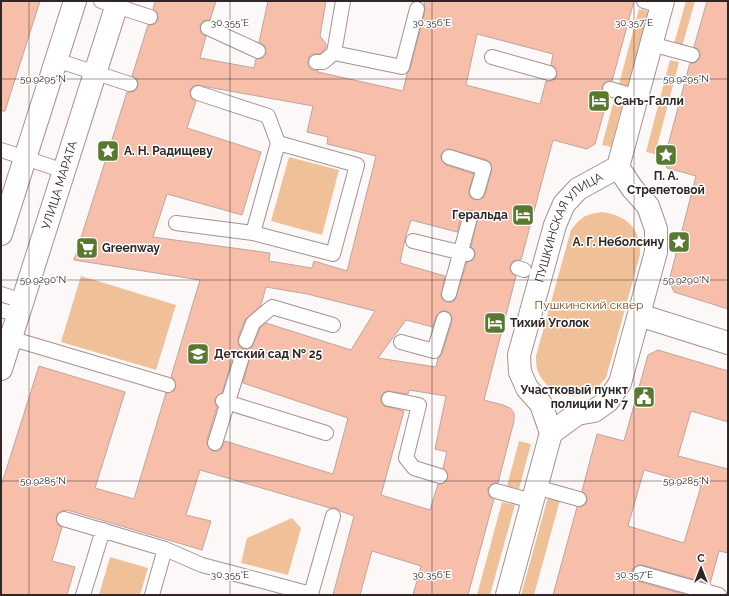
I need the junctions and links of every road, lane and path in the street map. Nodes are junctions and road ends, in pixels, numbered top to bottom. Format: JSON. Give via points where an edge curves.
{"nodes":[{"id":1,"x":75,"y":1,"type":"edge"},
{"id":2,"x":343,"y":1,"type":"edge"},
{"id":3,"x":111,"y":3,"type":"edge"},
{"id":4,"x":656,"y":3,"type":"edge"},
{"id":5,"x":417,"y":9,"type":"dead end"},
{"id":6,"x":150,"y":17,"type":"dead end"},
{"id":7,"x":208,"y":28,"type":"dead end"},
{"id":8,"x":651,"y":44,"type":"junction"},
{"id":9,"x":258,"y":51,"type":"dead end"},
{"id":10,"x":334,"y":53,"type":"junction"},
{"id":11,"x":692,"y":55,"type":"dead end"},
{"id":12,"x":492,"y":57,"type":"dead end"},
{"id":13,"x":56,"y":60,"type":"junction"},
{"id":14,"x":316,"y":62,"type":"dead end"},
{"id":15,"x":95,"y":72,"type":"junction"},
{"id":16,"x":549,"y":73,"type":"dead end"},
{"id":17,"x":130,"y":84,"type":"dead end"},
{"id":18,"x":610,"y":89,"type":"dead end"},
{"id":19,"x":198,"y":93,"type":"dead end"},
{"id":20,"x":637,"y":97,"type":"junction"},
{"id":21,"x":278,"y":143,"type":"junction"},
{"id":22,"x":1,"y":150,"type":"edge"},
{"id":23,"x":25,"y":157,"type":"junction"},
{"id":24,"x":449,"y":157,"type":"dead end"},
{"id":25,"x":618,"y":167,"type":"junction"},
{"id":26,"x":64,"y":171,"type":"junction"},
{"id":27,"x":596,"y":178,"type":"junction"},
{"id":28,"x":632,"y":188,"type":"junction"},
{"id":29,"x":477,"y":192,"type":"dead end"},
{"id":30,"x":470,"y":218,"type":"dead end"},
{"id":31,"x":176,"y":223,"type":"dead end"},
{"id":32,"x":253,"y":233,"type":"junction"},
{"id":33,"x":1,"y":234,"type":"edge"},
{"id":34,"x":412,"y":241,"type":"dead end"},
{"id":35,"x":464,"y":254,"type":"junction"},
{"id":36,"x":1,"y":294,"type":"edge"},
{"id":37,"x":449,"y":294,"type":"dead end"},
{"id":38,"x":14,"y":309,"type":"edge"},
{"id":39,"x":639,"y":315,"type":"junction"},
{"id":40,"x":444,"y":319,"type":"dead end"},
{"id":41,"x":333,"y":325,"type":"dead end"},
{"id":42,"x":6,"y":337,"type":"edge"},
{"id":43,"x":246,"y":341,"type":"dead end"},
{"id":44,"x":401,"y":342,"type":"dead end"},
{"id":45,"x":728,"y":343,"type":"edge"},
{"id":46,"x":241,"y":360,"type":"dead end"},
{"id":47,"x":1,"y":369,"type":"edge"},
{"id":48,"x":168,"y":385,"type":"dead end"},
{"id":49,"x":389,"y":399,"type":"dead end"},
{"id":50,"x":225,"y":402,"type":"junction"},
{"id":51,"x":541,"y":404,"type":"junction"},
{"id":52,"x":577,"y":414,"type":"junction"},
{"id":53,"x":326,"y":433,"type":"dead end"},
{"id":54,"x":551,"y":433,"type":"junction"},
{"id":55,"x":215,"y":443,"type":"dead end"},
{"id":56,"x":440,"y":476,"type":"dead end"},
{"id":57,"x":496,"y":491,"type":"dead end"},
{"id":58,"x":534,"y":494,"type":"junction"},
{"id":59,"x":579,"y":500,"type":"dead end"},
{"id":60,"x":333,"y":516,"type":"dead end"},
{"id":61,"x":64,"y":519,"type":"dead end"},
{"id":62,"x":103,"y":530,"type":"junction"},
{"id":63,"x":165,"y":548,"type":"junction"},
{"id":64,"x":640,"y":573,"type":"dead end"},
{"id":65,"x":83,"y":595,"type":"edge"},
{"id":66,"x":152,"y":595,"type":"edge"},
{"id":67,"x":507,"y":595,"type":"edge"},
{"id":68,"x":718,"y":595,"type":"edge"}],
"edges":[{"from":1,"to":13,"type":"street"},
{"from":2,"to":10,"type":"lane"},
{"from":3,"to":6,"type":"lane"},
{"from":3,"to":15,"type":"street","name":"УЛИЦА МАРАТА"},
{"from":4,"to":8,"type":"street","name":"ПУШКИНСКАЯ УЛИЦА"},
{"from":5,"to":10,"type":"lane","via":[[402,67]]},
{"from":7,"to":9,"type":"lane"},
{"from":8,"to":11,"type":"lane"},
{"from":8,"to":20,"type":"street","name":"ПУШКИНСКАЯ УЛИЦА"},
{"from":10,"to":14,"type":"lane","via":[[322,62]]},
{"from":12,"to":16,"type":"lane"},
{"from":13,"to":15,"type":"lane"},
{"from":13,"to":23,"type":"street"},
{"from":15,"to":17,"type":"lane"},
{"from":15,"to":26,"type":"street","name":"УЛИЦА МАРАТА"},
{"from":18,"to":20,"type":"lane"},
{"from":19,"to":21,"type":"lane","via":[[268,116]]},
{"from":20,"to":25,"type":"street","name":"ПУШКИНСКАЯ УЛИЦА"},
{"from":21,"to":32,"type":"lane"},
{"from":21,"to":32,"type":"lane","via":[[357,165],[333,254]]},
{"from":22,"to":23,"type":"lane"},
{"from":23,"to":26,"type":"lane"},
{"from":23,"to":33,"type":"street"},
{"from":24,"to":29,"type":"lane","via":[[484,168]]},
{"from":25,"to":27,"type":"street","name":"ПУШКИНСКАЯ УЛИЦА"},
{"from":25,"to":28,"type":"street","name":"ПУШКИНСКАЯ УЛИЦА"},
{"from":26,"to":38,"type":"street","name":"УЛИЦА МАРАТА"},
{"from":27,"to":28,"type":"street"},
{"from":27,"to":51,"type":"street","name":"ПУШКИНСКАЯ УЛИЦА","via":[[578,189],[564,204],[555,225],[519,355],[522,377],[527,388]]},
{"from":28,"to":39,"type":"street","name":"ПУШКИНСКАЯ УЛИЦА","via":[[648,206],[656,228],[656,252]]},
{"from":30,"to":35,"type":"lane"},
{"from":31,"to":32,"type":"lane"},
{"from":34,"to":35,"type":"lane"},
{"from":35,"to":37,"type":"lane"},
{"from":36,"to":38,"type":"lane"},
{"from":38,"to":42,"type":"street","name":"УЛИЦА МАРАТА"},
{"from":39,"to":45,"type":"street"},
{"from":39,"to":52,"type":"street","name":"ПУШКИНСКАЯ УЛИЦА","via":[[620,383],[608,401],[594,411]]},
{"from":40,"to":44,"type":"lane","via":[[434,351]]},
{"from":41,"to":43,"type":"lane","via":[[272,307],[253,323]]},
{"from":42,"to":47,"type":"street","name":"УЛИЦА МАРАТА"},
{"from":42,"to":48,"type":"lane"},
{"from":46,"to":50,"type":"lane"},
{"from":49,"to":56,"type":"lane","via":[[419,405],[406,458],[414,468]]},
{"from":50,"to":53,"type":"lane"},
{"from":50,"to":55,"type":"lane"},
{"from":51,"to":52,"type":"street"},
{"from":51,"to":54,"type":"street","name":"ПУШКИНСКАЯ УЛИЦА"},
{"from":52,"to":54,"type":"street","name":"ПУШКИНСКАЯ УЛИЦА"},
{"from":54,"to":58,"type":"street"},
{"from":57,"to":58,"type":"lane"},
{"from":58,"to":59,"type":"lane"},
{"from":58,"to":67,"type":"street"},
{"from":60,"to":63,"type":"lane","via":[[311,594],[202,565]]},
{"from":61,"to":62,"type":"lane"},
{"from":62,"to":63,"type":"lane"},
{"from":62,"to":65,"type":"lane"},
{"from":63,"to":66,"type":"lane"},
{"from":64,"to":68,"type":"lane"}]}
